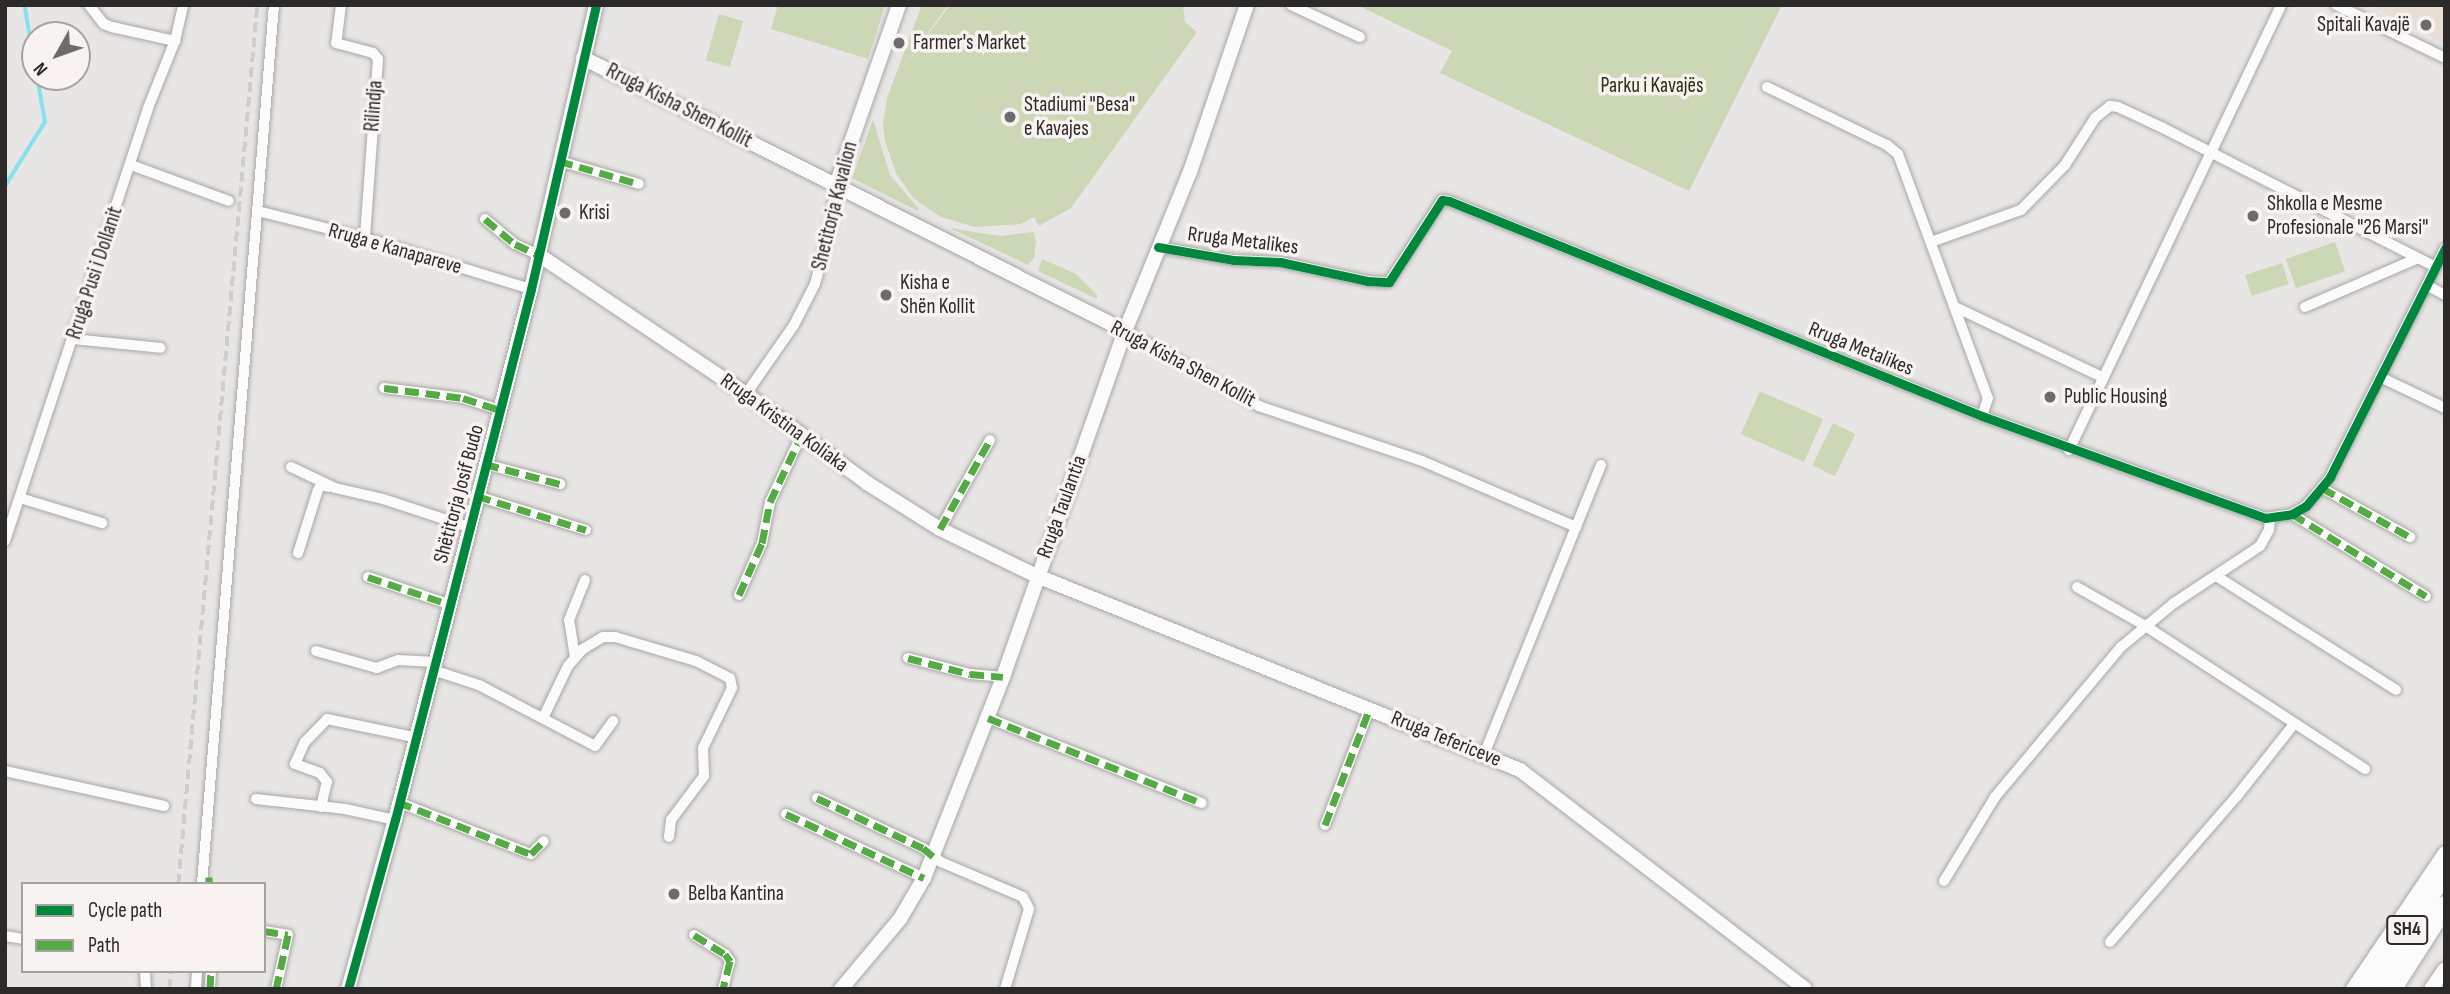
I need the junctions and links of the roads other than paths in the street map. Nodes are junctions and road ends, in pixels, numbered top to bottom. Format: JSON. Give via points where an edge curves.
{"nodes":[{"id":1,"x":89,"y":5,"type":"edge"},
{"id":2,"x":183,"y":5,"type":"edge"},
{"id":3,"x":274,"y":5,"type":"edge"},
{"id":4,"x":341,"y":5,"type":"edge"},
{"id":5,"x":596,"y":5,"type":"edge"},
{"id":6,"x":899,"y":5,"type":"edge"},
{"id":7,"x":1247,"y":5,"type":"edge"},
{"id":8,"x":1291,"y":5,"type":"edge"},
{"id":9,"x":2281,"y":5,"type":"edge"},
{"id":10,"x":2336,"y":5,"type":"edge"},
{"id":11,"x":1360,"y":37,"type":"dead end"},
{"id":12,"x":175,"y":41,"type":"junction"},
{"id":13,"x":583,"y":58,"type":"junction"},
{"id":14,"x":2445,"y":58,"type":"edge"},
{"id":15,"x":1767,"y":87,"type":"dead end"},
{"id":16,"x":2208,"y":152,"type":"junction"},
{"id":17,"x":559,"y":161,"type":"junction"},
{"id":18,"x":131,"y":165,"type":"junction"},
{"id":19,"x":639,"y":184,"type":"dead end"},
{"id":20,"x":836,"y":185,"type":"junction"},
{"id":21,"x":229,"y":201,"type":"dead end"},
{"id":22,"x":258,"y":212,"type":"junction"},
{"id":23,"x":485,"y":219,"type":"dead end"},
{"id":24,"x":365,"y":238,"type":"junction"},
{"id":25,"x":1931,"y":242,"type":"junction"},
{"id":26,"x":1158,"y":247,"type":"junction"},
{"id":27,"x":2445,"y":248,"type":"edge"},
{"id":28,"x":539,"y":255,"type":"junction"},
{"id":29,"x":2418,"y":258,"type":"junction"},
{"id":30,"x":2436,"y":267,"type":"junction"},
{"id":31,"x":2428,"y":286,"type":"junction"},
{"id":32,"x":531,"y":289,"type":"junction"},
{"id":33,"x":2445,"y":295,"type":"edge"},
{"id":34,"x":1955,"y":307,"type":"junction"},
{"id":35,"x":2305,"y":307,"type":"dead end"},
{"id":36,"x":1125,"y":331,"type":"junction"},
{"id":37,"x":73,"y":340,"type":"junction"},
{"id":38,"x":161,"y":348,"type":"dead end"},
{"id":39,"x":2102,"y":377,"type":"junction"},
{"id":40,"x":2380,"y":377,"type":"junction"},
{"id":41,"x":384,"y":388,"type":"dead end"},
{"id":42,"x":746,"y":394,"type":"junction"},
{"id":43,"x":2445,"y":408,"type":"edge"},
{"id":44,"x":499,"y":410,"type":"junction"},
{"id":45,"x":1982,"y":416,"type":"junction"},
{"id":46,"x":801,"y":436,"type":"junction"},
{"id":47,"x":990,"y":440,"type":"dead end"},
{"id":48,"x":2069,"y":450,"type":"junction"},
{"id":49,"x":485,"y":464,"type":"junction"},
{"id":50,"x":1601,"y":465,"type":"dead end"},
{"id":51,"x":291,"y":467,"type":"dead end"},
{"id":52,"x":560,"y":484,"type":"dead end"},
{"id":53,"x":335,"y":488,"type":"junction"},
{"id":54,"x":2322,"y":488,"type":"junction"},
{"id":55,"x":477,"y":496,"type":"junction"},
{"id":56,"x":20,"y":498,"type":"junction"},
{"id":57,"x":2292,"y":514,"type":"junction"},
{"id":58,"x":2270,"y":518,"type":"junction"},
{"id":59,"x":102,"y":523,"type":"dead end"},
{"id":60,"x":468,"y":527,"type":"junction"},
{"id":61,"x":1576,"y":527,"type":"junction"},
{"id":62,"x":940,"y":529,"type":"junction"},
{"id":63,"x":586,"y":530,"type":"dead end"},
{"id":64,"x":2410,"y":537,"type":"dead end"},
{"id":65,"x":5,"y":541,"type":"edge"},
{"id":66,"x":298,"y":553,"type":"dead end"},
{"id":67,"x":1037,"y":576,"type":"junction"},
{"id":68,"x":2216,"y":576,"type":"junction"},
{"id":69,"x":368,"y":577,"type":"dead end"},
{"id":70,"x":585,"y":580,"type":"dead end"},
{"id":71,"x":2077,"y":587,"type":"dead end"},
{"id":72,"x":739,"y":595,"type":"dead end"},
{"id":73,"x":2426,"y":596,"type":"dead end"},
{"id":74,"x":448,"y":604,"type":"junction"},
{"id":75,"x":2144,"y":625,"type":"junction"},
{"id":76,"x":316,"y":651,"type":"dead end"},
{"id":77,"x":575,"y":657,"type":"junction"},
{"id":78,"x":908,"y":658,"type":"dead end"},
{"id":79,"x":434,"y":666,"type":"junction"},
{"id":80,"x":1003,"y":677,"type":"junction"},
{"id":81,"x":2396,"y":691,"type":"dead end"},
{"id":82,"x":1370,"y":708,"type":"junction"},
{"id":83,"x":544,"y":716,"type":"junction"},
{"id":84,"x":988,"y":718,"type":"junction"},
{"id":85,"x":613,"y":721,"type":"dead end"},
{"id":86,"x":2294,"y":724,"type":"junction"},
{"id":87,"x":414,"y":737,"type":"junction"},
{"id":88,"x":1483,"y":757,"type":"junction"},
{"id":89,"x":2365,"y":769,"type":"dead end"},
{"id":90,"x":5,"y":771,"type":"edge"},
{"id":91,"x":817,"y":798,"type":"dead end"},
{"id":92,"x":256,"y":799,"type":"dead end"},
{"id":93,"x":398,"y":802,"type":"junction"},
{"id":94,"x":1202,"y":803,"type":"dead end"},
{"id":95,"x":164,"y":806,"type":"dead end"},
{"id":96,"x":321,"y":807,"type":"junction"},
{"id":97,"x":786,"y":814,"type":"dead end"},
{"id":98,"x":395,"y":820,"type":"junction"},
{"id":99,"x":1325,"y":825,"type":"dead end"},
{"id":100,"x":669,"y":837,"type":"dead end"},
{"id":101,"x":544,"y":841,"type":"dead end"},
{"id":102,"x":2445,"y":853,"type":"edge"},
{"id":103,"x":933,"y":856,"type":"junction"},
{"id":104,"x":2445,"y":871,"type":"edge"},
{"id":105,"x":923,"y":878,"type":"junction"},
{"id":106,"x":1944,"y":881,"type":"dead end"},
{"id":107,"x":206,"y":882,"type":"edge"},
{"id":108,"x":2445,"y":905,"type":"edge"},
{"id":109,"x":266,"y":931,"type":"edge"},
{"id":110,"x":694,"y":935,"type":"dead end"},
{"id":111,"x":2109,"y":942,"type":"dead end"},
{"id":112,"x":2445,"y":969,"type":"edge"},
{"id":113,"x":276,"y":989,"type":"edge"},
{"id":114,"x":348,"y":989,"type":"edge"},
{"id":115,"x":723,"y":989,"type":"edge"},
{"id":116,"x":841,"y":989,"type":"edge"},
{"id":117,"x":1005,"y":989,"type":"edge"},
{"id":118,"x":1805,"y":989,"type":"edge"},
{"id":119,"x":2353,"y":989,"type":"edge"},
{"id":120,"x":2370,"y":989,"type":"edge"},
{"id":121,"x":2391,"y":989,"type":"edge"},
{"id":122,"x":2431,"y":989,"type":"edge"}],
"edges":[{"from":1,"to":12,"type":"street","via":[[104,24]]},
{"from":2,"to":12,"type":"street","name":"Rruga Pusi i Dollanit"},
{"from":3,"to":22,"type":"street"},
{"from":4,"to":24,"type":"street","name":"Rilindja","via":[[336,43],[373,53],[378,59]]},
{"from":5,"to":13,"type":"street","name":"Shëtitorja Josif Budo"},
{"from":6,"to":20,"type":"street","name":"Shetitorja Kavalion"},
{"from":7,"to":26,"type":"street","name":"Rruga Taulantia","via":[[1190,172]]},
{"from":8,"to":11,"type":"street"},
{"from":9,"to":16,"type":"street"},
{"from":10,"to":14,"type":"street"},
{"from":12,"to":18,"type":"street","name":"Rruga Pusi i Dollanit"},
{"from":13,"to":17,"type":"street","name":"Shëtitorja Josif Budo"},
{"from":13,"to":20,"type":"street","name":"Rruga Kisha Shen Kollit"},
{"from":15,"to":25,"type":"street","via":[[1894,150]]},
{"from":16,"to":25,"type":"street","via":[[2110,106],[2095,118],[2065,165],[2021,210]]},
{"from":16,"to":29,"type":"street"},
{"from":16,"to":39,"type":"street"},
{"from":17,"to":19,"type":"street"},
{"from":17,"to":28,"type":"street","name":"Shëtitorja Josif Budo"},
{"from":18,"to":21,"type":"street"},
{"from":18,"to":37,"type":"street","name":"Rruga Pusi i Dollanit"},
{"from":20,"to":36,"type":"street","name":"Rruga Kisha Shen Kollit"},
{"from":20,"to":42,"type":"street","name":"Shetitorja Kavalion","via":[[815,284],[794,325]]},
{"from":22,"to":24,"type":"street","name":"Rruga e Kanapareve"},
{"from":22,"to":107,"type":"street"},
{"from":23,"to":28,"type":"street","via":[[515,244]]},
{"from":24,"to":32,"type":"street","name":"Rruga e Kanapareve"},
{"from":25,"to":34,"type":"street"},
{"from":26,"to":36,"type":"street","name":"Rruga Taulantia"},
{"from":26,"to":45,"type":"street","name":"Rruga Metalikes","via":[[1233,260],[1288,263],[1389,282],[1442,200],[1449,201]]},
{"from":27,"to":30,"type":"street","name":"Rruga Metalikes"},
{"from":28,"to":32,"type":"street","name":"Shëtitorja Josif Budo"},
{"from":28,"to":42,"type":"street","name":"Rruga Kristina Koliaka"},
{"from":29,"to":30,"type":"street"},
{"from":29,"to":35,"type":"street"},
{"from":30,"to":31,"type":"street","name":"Rruga Metalikes"},
{"from":31,"to":33,"type":"street"},
{"from":31,"to":40,"type":"street","name":"Rruga Metalikes"},
{"from":32,"to":44,"type":"street","name":"Shëtitorja Josif Budo"},
{"from":34,"to":39,"type":"street"},
{"from":34,"to":45,"type":"street","via":[[1988,397]]},
{"from":36,"to":61,"type":"street","name":"Rruga Kisha Shen Kollit","via":[[1259,406],[1422,461]]},
{"from":36,"to":67,"type":"street","name":"Rruga Taulantia"},
{"from":37,"to":38,"type":"street"},
{"from":37,"to":56,"type":"street","name":"Rruga Pusi i Dollanit"},
{"from":39,"to":48,"type":"street"},
{"from":40,"to":43,"type":"street"},
{"from":40,"to":54,"type":"street","name":"Rruga Metalikes"},
{"from":41,"to":44,"type":"street","via":[[463,398]]},
{"from":42,"to":46,"type":"street","name":"Rruga Kristina Koliaka"},
{"from":44,"to":49,"type":"street","name":"Shëtitorja Josif Budo"},
{"from":45,"to":48,"type":"street","name":"Rruga Metalikes"},
{"from":46,"to":62,"type":"street","name":"Rruga Kristina Koliaka"},
{"from":46,"to":72,"type":"street","via":[[770,502],[762,543]]},
{"from":47,"to":62,"type":"street"},
{"from":48,"to":58,"type":"street","name":"Rruga Metalikes"},
{"from":49,"to":52,"type":"street"},
{"from":49,"to":55,"type":"street","name":"Shëtitorja Josif Budo"},
{"from":50,"to":61,"type":"street"},
{"from":51,"to":53,"type":"street"},
{"from":53,"to":60,"type":"street"},
{"from":53,"to":66,"type":"street","via":[[321,485],[318,490]]},
{"from":54,"to":57,"type":"street","name":"Rruga Metalikes"},
{"from":54,"to":64,"type":"street"},
{"from":55,"to":60,"type":"street","name":"Shëtitorja Josif Budo"},
{"from":55,"to":63,"type":"street"},
{"from":56,"to":59,"type":"street"},
{"from":56,"to":65,"type":"street","name":"Rruga Pusi i Dollanit"},
{"from":57,"to":58,"type":"street","name":"Rruga Metalikes"},
{"from":57,"to":73,"type":"street"},
{"from":58,"to":68,"type":"street","via":[[2260,546]]},
{"from":60,"to":74,"type":"street","name":"Shëtitorja Josif Budo"},
{"from":61,"to":88,"type":"street"},
{"from":62,"to":67,"type":"street","name":"Rruga Kristina Koliaka"},
{"from":67,"to":80,"type":"street","name":"Rruga Taulantia"},
{"from":67,"to":82,"type":"street","name":"Rruga Tefericeve"},
{"from":68,"to":75,"type":"street"},
{"from":68,"to":81,"type":"street"},
{"from":69,"to":74,"type":"street"},
{"from":70,"to":77,"type":"street","via":[[569,620]]},
{"from":71,"to":75,"type":"street"},
{"from":74,"to":79,"type":"street","name":"Shëtitorja Josif Budo"},
{"from":75,"to":86,"type":"street"},
{"from":75,"to":106,"type":"street","via":[[1995,797]]},
{"from":76,"to":79,"type":"street","via":[[377,668],[398,660]]},
{"from":77,"to":83,"type":"street"},
{"from":77,"to":100,"type":"street","via":[[603,637],[615,637],[696,662],[732,682],[703,748],[704,776],[671,820]]},
{"from":78,"to":80,"type":"street","via":[[970,674]]},
{"from":79,"to":83,"type":"street"},
{"from":79,"to":87,"type":"street","name":"Shëtitorja Josif Budo"},
{"from":80,"to":84,"type":"street","name":"Rruga Taulantia"},
{"from":82,"to":88,"type":"street","name":"Rruga Tefericeve"},
{"from":82,"to":99,"type":"street"},
{"from":83,"to":85,"type":"street","via":[[595,746]]},
{"from":84,"to":94,"type":"street"},
{"from":84,"to":103,"type":"street","name":"Rruga Taulantia"},
{"from":86,"to":89,"type":"street"},
{"from":86,"to":111,"type":"street"},
{"from":87,"to":93,"type":"street","name":"Shëtitorja Josif Budo"},
{"from":87,"to":96,"type":"street","via":[[327,719],[305,742],[295,764],[320,774],[327,782]]},
{"from":88,"to":118,"type":"street","name":"Rruga Tefericeve","via":[[1501,761],[1539,782]]},
{"from":90,"to":95,"type":"street"},
{"from":91,"to":103,"type":"street"},
{"from":92,"to":96,"type":"street"},
{"from":93,"to":98,"type":"street","name":"Shëtitorja Josif Budo"},
{"from":93,"to":101,"type":"street","via":[[531,854]]},
{"from":96,"to":98,"type":"street"},
{"from":97,"to":105,"type":"street"},
{"from":98,"to":114,"type":"street","name":"Shëtitorja Josif Budo"},
{"from":102,"to":119,"type":"street"},
{"from":103,"to":105,"type":"street","name":"Rruga Taulantia"},
{"from":103,"to":117,"type":"street","via":[[1027,902]]},
{"from":104,"to":120,"type":"highway","number":"SH4"},
{"from":105,"to":116,"type":"street","name":"Rruga Taulantia","via":[[900,919]]},
{"from":108,"to":121,"type":"highway","number":"SH4"},
{"from":109,"to":113,"type":"street","via":[[288,935]]},
{"from":110,"to":115,"type":"street","via":[[730,961]]},
{"from":112,"to":122,"type":"street"}]}
